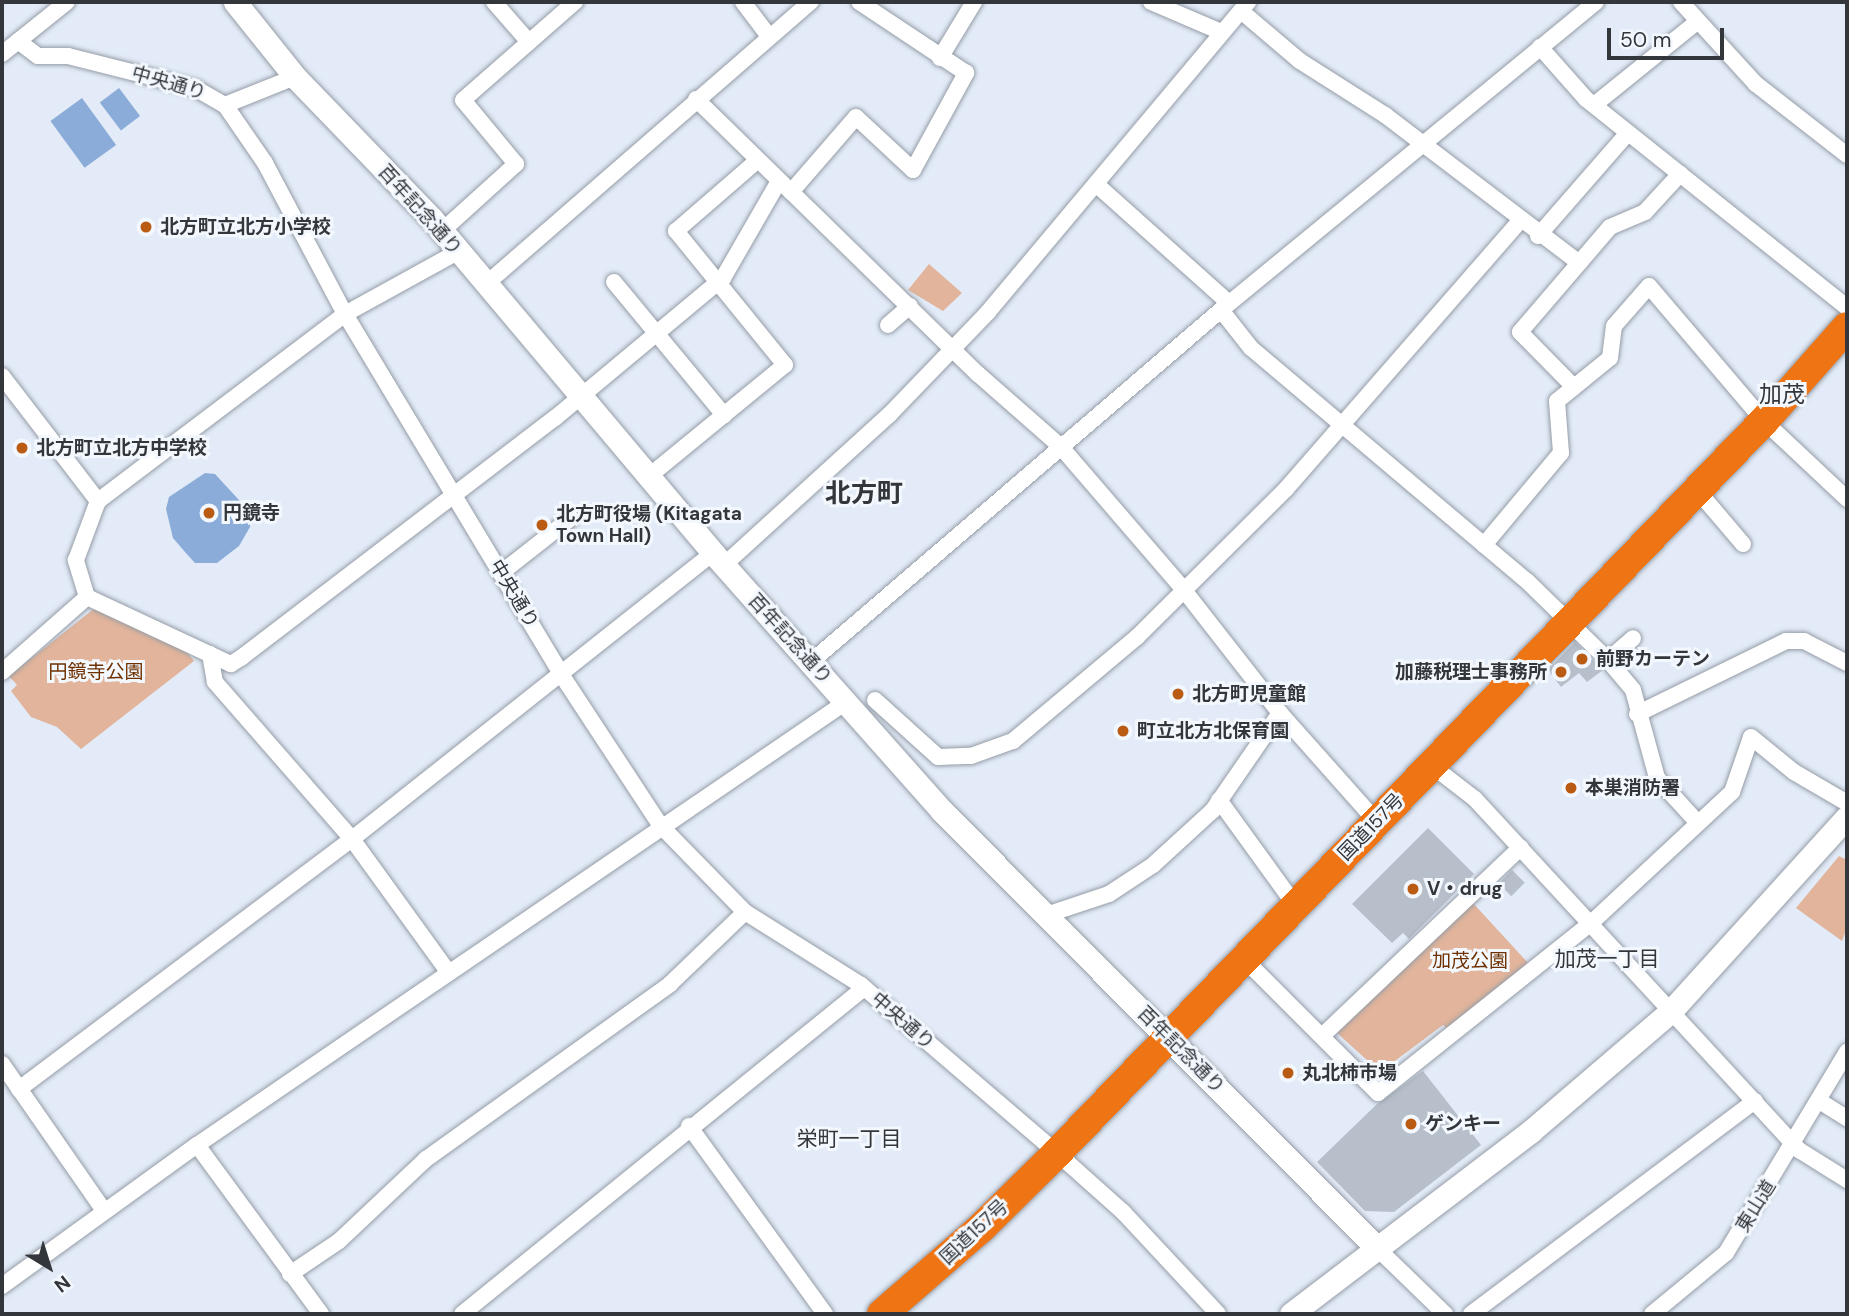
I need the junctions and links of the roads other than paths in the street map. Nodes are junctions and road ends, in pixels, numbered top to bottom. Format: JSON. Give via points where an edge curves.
{"nodes":[{"id":1,"x":58,"y":2,"type":"edge"},
{"id":2,"x":67,"y":2,"type":"edge"},
{"id":3,"x":235,"y":2,"type":"edge"},
{"id":4,"x":494,"y":2,"type":"edge"},
{"id":5,"x":575,"y":2,"type":"edge"},
{"id":6,"x":743,"y":2,"type":"edge"},
{"id":7,"x":811,"y":2,"type":"edge"},
{"id":8,"x":859,"y":2,"type":"edge"},
{"id":9,"x":974,"y":2,"type":"edge"},
{"id":10,"x":1152,"y":2,"type":"edge"},
{"id":11,"x":1596,"y":2,"type":"edge"},
{"id":12,"x":1681,"y":2,"type":"edge"},
{"id":13,"x":1245,"y":6,"type":"edge"},
{"id":14,"x":1697,"y":22,"type":"junction"},
{"id":15,"x":1221,"y":32,"type":"junction"},
{"id":16,"x":768,"y":35,"type":"junction"},
{"id":17,"x":10,"y":41,"type":"edge"},
{"id":18,"x":528,"y":42,"type":"junction"},
{"id":19,"x":1540,"y":47,"type":"junction"},
{"id":20,"x":2,"y":54,"type":"edge"},
{"id":21,"x":940,"y":58,"type":"junction"},
{"id":22,"x":295,"y":77,"type":"junction"},
{"id":23,"x":695,"y":99,"type":"junction"},
{"id":24,"x":225,"y":105,"type":"junction"},
{"id":25,"x":1594,"y":105,"type":"junction"},
{"id":26,"x":1629,"y":133,"type":"junction"},
{"id":27,"x":1421,"y":147,"type":"junction"},
{"id":28,"x":1847,"y":155,"type":"edge"},
{"id":29,"x":758,"y":160,"type":"junction"},
{"id":30,"x":1680,"y":174,"type":"junction"},
{"id":31,"x":1097,"y":185,"type":"junction"},
{"id":32,"x":785,"y":186,"type":"junction"},
{"id":33,"x":1519,"y":222,"type":"junction"},
{"id":34,"x":442,"y":231,"type":"junction"},
{"id":35,"x":1538,"y":236,"type":"junction"},
{"id":36,"x":458,"y":251,"type":"junction"},
{"id":37,"x":1579,"y":263,"type":"junction"},
{"id":38,"x":614,"y":282,"type":"dead end"},
{"id":39,"x":719,"y":282,"type":"junction"},
{"id":40,"x":485,"y":285,"type":"junction"},
{"id":41,"x":910,"y":306,"type":"junction"},
{"id":42,"x":1225,"y":307,"type":"junction"},
{"id":43,"x":1847,"y":307,"type":"edge"},
{"id":44,"x":345,"y":314,"type":"junction"},
{"id":45,"x":888,"y":325,"type":"dead end"},
{"id":46,"x":1847,"y":327,"type":"edge"},
{"id":47,"x":656,"y":333,"type":"junction"},
{"id":48,"x":953,"y":349,"type":"junction"},
{"id":49,"x":2,"y":376,"type":"edge"},
{"id":50,"x":1574,"y":387,"type":"junction"},
{"id":51,"x":579,"y":397,"type":"junction"},
{"id":52,"x":724,"y":415,"type":"junction"},
{"id":53,"x":1764,"y":421,"type":"junction"},
{"id":54,"x":1343,"y":426,"type":"junction"},
{"id":55,"x":1061,"y":447,"type":"junction"},
{"id":56,"x":648,"y":477,"type":"junction"},
{"id":57,"x":1697,"y":490,"type":"junction"},
{"id":58,"x":454,"y":494,"type":"junction"},
{"id":59,"x":1847,"y":499,"type":"edge"},
{"id":60,"x":97,"y":502,"type":"junction"},
{"id":61,"x":571,"y":518,"type":"dead end"},
{"id":62,"x":1743,"y":544,"type":"dead end"},
{"id":63,"x":1484,"y":545,"type":"junction"},
{"id":64,"x":718,"y":559,"type":"junction"},
{"id":65,"x":501,"y":573,"type":"junction"},
{"id":66,"x":1183,"y":589,"type":"junction"},
{"id":67,"x":87,"y":597,"type":"junction"},
{"id":68,"x":1569,"y":622,"type":"junction"},
{"id":69,"x":1633,"y":638,"type":"dead end"},
{"id":70,"x":209,"y":654,"type":"junction"},
{"id":71,"x":1608,"y":660,"type":"junction"},
{"id":72,"x":812,"y":661,"type":"junction"},
{"id":73,"x":1847,"y":663,"type":"edge"},
{"id":74,"x":2,"y":672,"type":"edge"},
{"id":75,"x":561,"y":674,"type":"junction"},
{"id":76,"x":875,"y":700,"type":"dead end"},
{"id":77,"x":846,"y":702,"type":"junction"},
{"id":78,"x":1280,"y":713,"type":"junction"},
{"id":79,"x":1637,"y":714,"type":"junction"},
{"id":80,"x":1431,"y":765,"type":"junction"},
{"id":81,"x":1219,"y":800,"type":"junction"},
{"id":82,"x":1847,"y":803,"type":"edge"},
{"id":83,"x":1847,"y":817,"type":"edge"},
{"id":84,"x":1376,"y":821,"type":"junction"},
{"id":85,"x":1698,"y":823,"type":"junction"},
{"id":86,"x":661,"y":826,"type":"junction"},
{"id":87,"x":352,"y":839,"type":"junction"},
{"id":88,"x":1521,"y":848,"type":"junction"},
{"id":89,"x":1295,"y":905,"type":"junction"},
{"id":90,"x":745,"y":912,"type":"junction"},
{"id":91,"x":1046,"y":915,"type":"junction"},
{"id":92,"x":1590,"y":924,"type":"junction"},
{"id":93,"x":1243,"y":958,"type":"junction"},
{"id":94,"x":449,"y":972,"type":"junction"},
{"id":95,"x":864,"y":988,"type":"junction"},
{"id":96,"x":1670,"y":1012,"type":"junction"},
{"id":97,"x":1167,"y":1035,"type":"junction"},
{"id":98,"x":1322,"y":1037,"type":"junction"},
{"id":99,"x":1847,"y":1052,"type":"edge"},
{"id":100,"x":2,"y":1066,"type":"edge"},
{"id":101,"x":1842,"y":1075,"type":"edge"},
{"id":102,"x":19,"y":1089,"type":"junction"},
{"id":103,"x":1755,"y":1101,"type":"junction"},
{"id":104,"x":1821,"y":1102,"type":"junction"},
{"id":105,"x":1847,"y":1118,"type":"edge"},
{"id":106,"x":690,"y":1126,"type":"junction"},
{"id":107,"x":1795,"y":1142,"type":"junction"},
{"id":108,"x":197,"y":1145,"type":"junction"},
{"id":109,"x":1056,"y":1153,"type":"junction"},
{"id":110,"x":1847,"y":1180,"type":"edge"},
{"id":111,"x":104,"y":1211,"type":"junction"},
{"id":112,"x":1377,"y":1248,"type":"junction"},
{"id":113,"x":290,"y":1274,"type":"junction"},
{"id":114,"x":2,"y":1286,"type":"edge"},
{"id":115,"x":1658,"y":1312,"type":"edge"},
{"id":116,"x":321,"y":1314,"type":"edge"},
{"id":117,"x":461,"y":1314,"type":"edge"},
{"id":118,"x":824,"y":1314,"type":"edge"},
{"id":119,"x":881,"y":1314,"type":"edge"},
{"id":120,"x":1218,"y":1314,"type":"edge"},
{"id":121,"x":1291,"y":1314,"type":"edge"},
{"id":122,"x":1445,"y":1314,"type":"edge"},
{"id":123,"x":1471,"y":1314,"type":"edge"}],
"edges":[{"from":1,"to":17,"type":"street"},
{"from":2,"to":17,"type":"street"},
{"from":3,"to":22,"type":"street","name":"百年記念通り"},
{"from":4,"to":18,"type":"street"},
{"from":5,"to":18,"type":"street"},
{"from":6,"to":16,"type":"street"},
{"from":7,"to":16,"type":"street"},
{"from":8,"to":21,"type":"street"},
{"from":9,"to":21,"type":"street"},
{"from":10,"to":15,"type":"street"},
{"from":11,"to":19,"type":"street"},
{"from":12,"to":14,"type":"street"},
{"from":13,"to":15,"type":"street"},
{"from":13,"to":27,"type":"street"},
{"from":14,"to":25,"type":"street"},
{"from":14,"to":28,"type":"street","via":[[1756,84]]},
{"from":15,"to":31,"type":"street"},
{"from":16,"to":23,"type":"street"},
{"from":17,"to":20,"type":"street"},
{"from":17,"to":24,"type":"street","name":"中央通り","via":[[38,56],[68,56],[195,88]]},
{"from":18,"to":34,"type":"street","via":[[463,100],[516,164]]},
{"from":19,"to":25,"type":"street"},
{"from":19,"to":27,"type":"street"},
{"from":21,"to":32,"type":"street","via":[[966,73],[913,170],[856,117]]},
{"from":22,"to":24,"type":"street"},
{"from":22,"to":34,"type":"street","name":"百年記念通り"},
{"from":23,"to":29,"type":"street"},
{"from":23,"to":40,"type":"street"},
{"from":24,"to":44,"type":"street","name":"中央通り","via":[[265,163]]},
{"from":25,"to":26,"type":"street"},
{"from":26,"to":30,"type":"street"},
{"from":26,"to":35,"type":"street"},
{"from":27,"to":33,"type":"street"},
{"from":27,"to":42,"type":"street"},
{"from":29,"to":32,"type":"street"},
{"from":29,"to":39,"type":"street","via":[[676,231]]},
{"from":30,"to":37,"type":"street","via":[[1645,212],[1610,227]]},
{"from":30,"to":43,"type":"street"},
{"from":31,"to":42,"type":"street"},
{"from":31,"to":48,"type":"street"},
{"from":32,"to":39,"type":"street"},
{"from":32,"to":41,"type":"street"},
{"from":33,"to":35,"type":"street"},
{"from":33,"to":54,"type":"street"},
{"from":34,"to":36,"type":"street","name":"百年記念通り"},
{"from":35,"to":37,"type":"street"},
{"from":36,"to":40,"type":"street","name":"百年記念通り"},
{"from":36,"to":44,"type":"street"},
{"from":37,"to":50,"type":"street","via":[[1520,332]]},
{"from":38,"to":47,"type":"street"},
{"from":39,"to":47,"type":"street"},
{"from":39,"to":52,"type":"street","via":[[785,365]]},
{"from":40,"to":51,"type":"street","name":"百年記念通り"},
{"from":41,"to":45,"type":"street"},
{"from":41,"to":48,"type":"street"},
{"from":42,"to":54,"type":"street","via":[[1251,348]]},
{"from":42,"to":55,"type":"street"},
{"from":44,"to":58,"type":"street","name":"中央通り"},
{"from":44,"to":60,"type":"street"},
{"from":46,"to":53,"type":"highway","name":"国道157号"},
{"from":47,"to":51,"type":"street"},
{"from":47,"to":52,"type":"street"},
{"from":48,"to":55,"type":"street"},
{"from":48,"to":64,"type":"street","via":[[890,415]]},
{"from":49,"to":60,"type":"street"},
{"from":50,"to":53,"type":"street","via":[[1609,358],[1614,326],[1649,286]]},
{"from":50,"to":63,"type":"street","via":[[1557,401],[1562,453]]},
{"from":51,"to":56,"type":"street","name":"百年記念通り"},
{"from":51,"to":58,"type":"street"},
{"from":52,"to":56,"type":"street"},
{"from":53,"to":57,"type":"highway","name":"国道157号"},
{"from":53,"to":59,"type":"street"},
{"from":54,"to":63,"type":"street"},
{"from":54,"to":66,"type":"street"},
{"from":55,"to":66,"type":"street"},
{"from":55,"to":72,"type":"street"},
{"from":56,"to":64,"type":"street","name":"百年記念通り"},
{"from":57,"to":62,"type":"street"},
{"from":57,"to":68,"type":"highway","name":"国道157号"},
{"from":58,"to":65,"type":"street","name":"中央通り"},
{"from":58,"to":70,"type":"street","via":[[242,657],[231,664]]},
{"from":60,"to":67,"type":"street","via":[[76,560]]},
{"from":61,"to":65,"type":"street"},
{"from":63,"to":68,"type":"street"},
{"from":64,"to":72,"type":"street","name":"百年記念通り"},
{"from":64,"to":75,"type":"street"},
{"from":65,"to":75,"type":"street","name":"中央通り"},
{"from":66,"to":76,"type":"street","via":[[1137,637],[1013,741],[988,751],[937,757]]},
{"from":66,"to":78,"type":"street"},
{"from":67,"to":70,"type":"street"},
{"from":67,"to":74,"type":"street"},
{"from":68,"to":71,"type":"street"},
{"from":68,"to":80,"type":"highway","name":"国道157号"},
{"from":69,"to":71,"type":"street"},
{"from":70,"to":87,"type":"street","via":[[215,682]]},
{"from":71,"to":79,"type":"street","via":[[1633,690]]},
{"from":72,"to":77,"type":"street","name":"百年記念通り"},
{"from":73,"to":79,"type":"street","via":[[1804,641],[1786,641]]},
{"from":75,"to":86,"type":"street","name":"中央通り"},
{"from":75,"to":87,"type":"street"},
{"from":77,"to":86,"type":"street"},
{"from":77,"to":91,"type":"street","name":"百年記念通り","via":[[942,811]]},
{"from":78,"to":81,"type":"street"},
{"from":78,"to":84,"type":"street"},
{"from":79,"to":85,"type":"street","via":[[1657,778]]},
{"from":80,"to":84,"type":"highway","name":"国道157号"},
{"from":80,"to":88,"type":"street","via":[[1475,799]]},
{"from":81,"to":89,"type":"street"},
{"from":81,"to":91,"type":"street","via":[[1153,865],[1109,894]]},
{"from":82,"to":85,"type":"street","via":[[1794,772],[1751,737],[1732,792]]},
{"from":83,"to":96,"type":"street"},
{"from":84,"to":89,"type":"highway","name":"国道157号"},
{"from":85,"to":92,"type":"street"},
{"from":86,"to":90,"type":"street","name":"中央通り"},
{"from":86,"to":94,"type":"street"},
{"from":87,"to":94,"type":"street"},
{"from":87,"to":102,"type":"street"},
{"from":88,"to":92,"type":"street"},
{"from":88,"to":98,"type":"street"},
{"from":89,"to":93,"type":"highway","name":"国道157号"},
{"from":90,"to":95,"type":"street","name":"中央通り"},
{"from":90,"to":113,"type":"street","via":[[670,984],[426,1160],[339,1241]]},
{"from":91,"to":97,"type":"street","name":"百年記念通り"},
{"from":92,"to":96,"type":"street"},
{"from":92,"to":98,"type":"street","via":[[1378,1093]]},
{"from":93,"to":97,"type":"highway","name":"国道157号"},
{"from":93,"to":98,"type":"street"},
{"from":94,"to":108,"type":"street"},
{"from":95,"to":106,"type":"street"},
{"from":95,"to":109,"type":"street","name":"中央通り"},
{"from":96,"to":103,"type":"street"},
{"from":96,"to":112,"type":"street","via":[[1531,1131]]},
{"from":97,"to":109,"type":"highway","name":"国道157号"},
{"from":97,"to":112,"type":"street","name":"百年記念通り"},
{"from":99,"to":101,"type":"street","name":"東山道"},
{"from":100,"to":102,"type":"street"},
{"from":101,"to":104,"type":"street","name":"東山道"},
{"from":102,"to":111,"type":"street"},
{"from":103,"to":107,"type":"street"},
{"from":103,"to":123,"type":"street"},
{"from":104,"to":105,"type":"street"},
{"from":104,"to":107,"type":"street","name":"東山道"},
{"from":106,"to":117,"type":"street"},
{"from":106,"to":118,"type":"street"},
{"from":107,"to":110,"type":"street"},
{"from":107,"to":115,"type":"street","name":"東山道","via":[[1726,1253]]},
{"from":108,"to":111,"type":"street"},
{"from":108,"to":113,"type":"street"},
{"from":109,"to":119,"type":"highway","name":"国道157号","via":[[981,1228]]},
{"from":109,"to":120,"type":"street","name":"中央通り","via":[[1123,1212]]},
{"from":111,"to":114,"type":"street"},
{"from":112,"to":121,"type":"street"},
{"from":112,"to":122,"type":"street"},
{"from":113,"to":116,"type":"street"}]}
